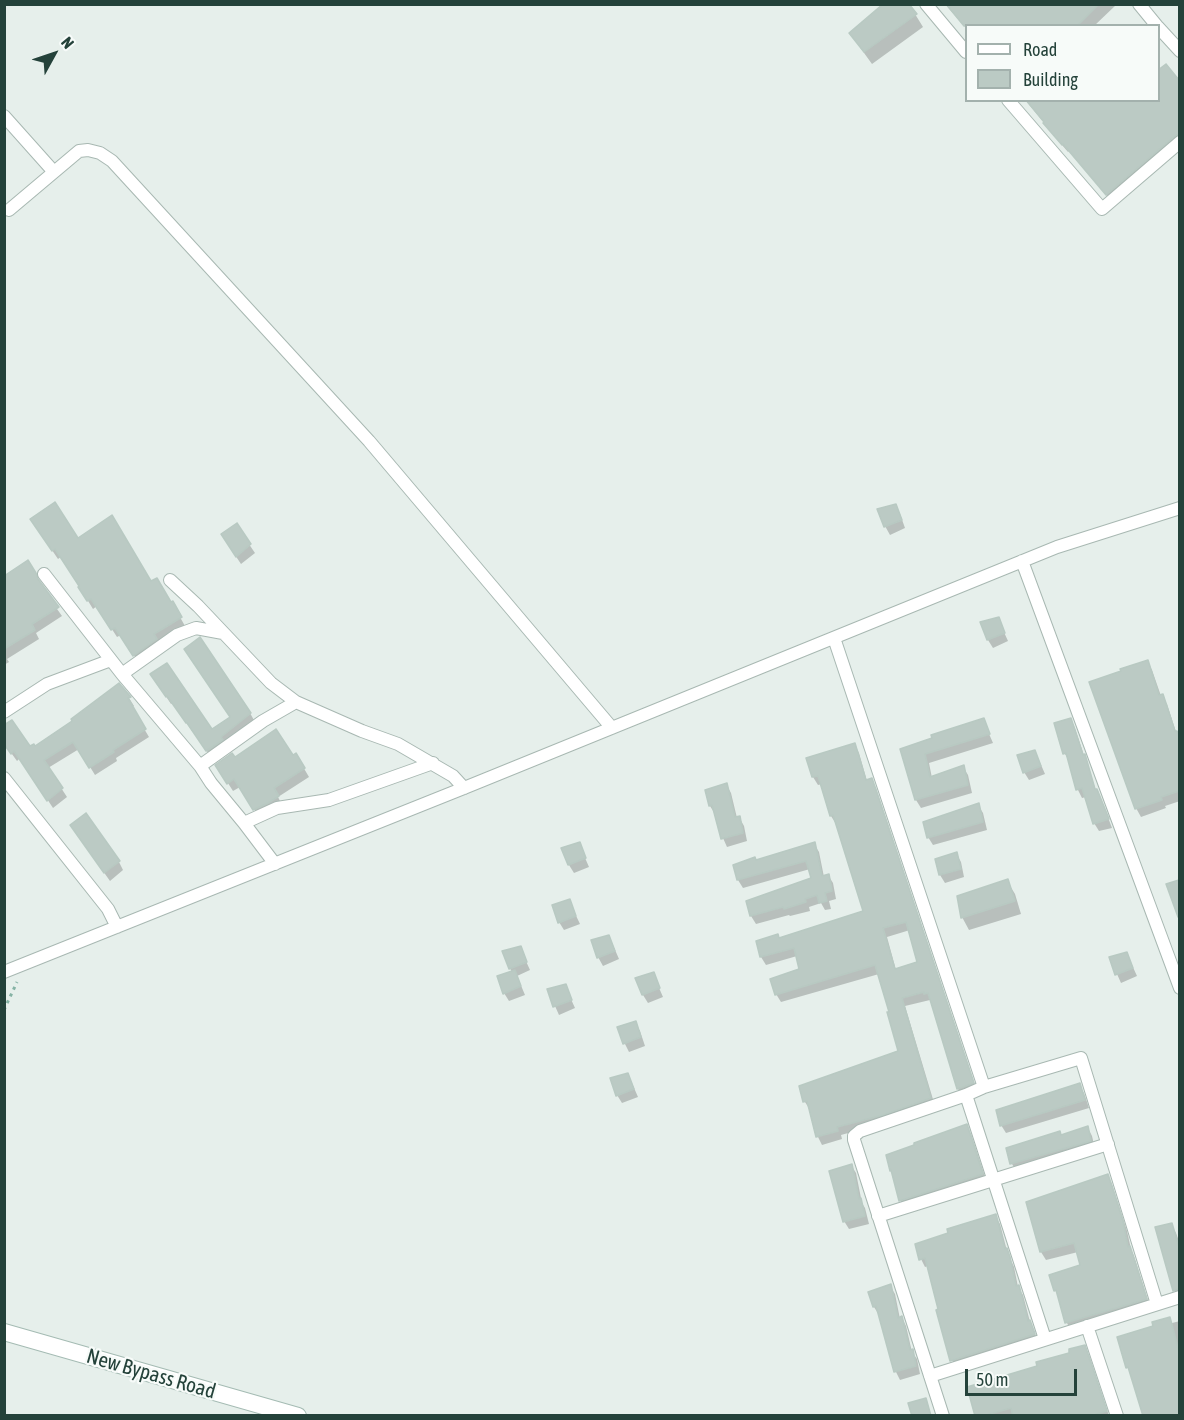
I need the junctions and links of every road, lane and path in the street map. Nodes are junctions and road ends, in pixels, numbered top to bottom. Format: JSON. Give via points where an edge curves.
{"nodes":[{"id":1,"x":926,"y":4,"type":"edge"},
{"id":2,"x":1139,"y":4,"type":"edge"},
{"id":3,"x":1156,"y":24,"type":"edge"},
{"id":4,"x":1160,"y":28,"type":"edge"},
{"id":5,"x":965,"y":51,"type":"edge"},
{"id":6,"x":1179,"y":51,"type":"edge"},
{"id":7,"x":1010,"y":102,"type":"edge"},
{"id":8,"x":4,"y":116,"type":"edge"},
{"id":9,"x":1179,"y":142,"type":"edge"},
{"id":10,"x":54,"y":172,"type":"junction"},
{"id":11,"x":9,"y":210,"type":"dead end"},
{"id":12,"x":1179,"y":508,"type":"edge"},
{"id":13,"x":1022,"y":561,"type":"junction"},
{"id":14,"x":44,"y":574,"type":"dead end"},
{"id":15,"x":170,"y":580,"type":"dead end"},
{"id":16,"x":223,"y":633,"type":"junction"},
{"id":17,"x":834,"y":638,"type":"junction"},
{"id":18,"x":111,"y":660,"type":"junction"},
{"id":19,"x":122,"y":674,"type":"junction"},
{"id":20,"x":296,"y":702,"type":"junction"},
{"id":21,"x":4,"y":712,"type":"edge"},
{"id":22,"x":612,"y":728,"type":"junction"},
{"id":23,"x":433,"y":763,"type":"junction"},
{"id":24,"x":200,"y":766,"type":"junction"},
{"id":25,"x":4,"y":778,"type":"edge"},
{"id":26,"x":464,"y":788,"type":"junction"},
{"id":27,"x":244,"y":823,"type":"junction"},
{"id":28,"x":275,"y":864,"type":"junction"},
{"id":29,"x":117,"y":927,"type":"junction"},
{"id":30,"x":25,"y":963,"type":"junction"},
{"id":31,"x":4,"y":972,"type":"edge"},
{"id":32,"x":1179,"y":988,"type":"edge"},
{"id":33,"x":4,"y":1010,"type":"edge"},
{"id":34,"x":984,"y":1088,"type":"junction"},
{"id":35,"x":966,"y":1095,"type":"junction"},
{"id":36,"x":1108,"y":1144,"type":"junction"},
{"id":37,"x":993,"y":1180,"type":"junction"},
{"id":38,"x":878,"y":1216,"type":"junction"},
{"id":39,"x":1179,"y":1297,"type":"edge"},
{"id":40,"x":1158,"y":1304,"type":"junction"},
{"id":41,"x":1087,"y":1326,"type":"junction"},
{"id":42,"x":4,"y":1332,"type":"edge"},
{"id":43,"x":1045,"y":1340,"type":"junction"},
{"id":44,"x":930,"y":1376,"type":"junction"},
{"id":45,"x":298,"y":1416,"type":"edge"},
{"id":46,"x":944,"y":1416,"type":"edge"},
{"id":47,"x":1117,"y":1416,"type":"edge"}],
"edges":[{"from":1,"to":5,"type":"street"},
{"from":2,"to":3,"type":"street"},
{"from":4,"to":6,"type":"street"},
{"from":7,"to":9,"type":"street","via":[[1102,209]]},
{"from":8,"to":10,"type":"street"},
{"from":10,"to":11,"type":"street"},
{"from":10,"to":22,"type":"street","via":[[79,151],[100,153],[112,161],[369,441]]},
{"from":12,"to":13,"type":"street"},
{"from":13,"to":17,"type":"street"},
{"from":13,"to":32,"type":"street"},
{"from":14,"to":18,"type":"street"},
{"from":15,"to":16,"type":"street"},
{"from":16,"to":19,"type":"street","via":[[196,628],[177,634]]},
{"from":16,"to":20,"type":"street","via":[[271,683]]},
{"from":17,"to":22,"type":"street"},
{"from":17,"to":34,"type":"street"},
{"from":18,"to":19,"type":"street"},
{"from":18,"to":21,"type":"street","via":[[47,684]]},
{"from":19,"to":24,"type":"street"},
{"from":20,"to":23,"type":"street","via":[[398,744]]},
{"from":20,"to":24,"type":"street"},
{"from":22,"to":26,"type":"street"},
{"from":23,"to":26,"type":"street"},
{"from":23,"to":27,"type":"street","via":[[329,800],[277,808]]},
{"from":24,"to":27,"type":"street"},
{"from":25,"to":29,"type":"street","via":[[108,909]]},
{"from":26,"to":28,"type":"street"},
{"from":27,"to":28,"type":"street"},
{"from":28,"to":29,"type":"street"},
{"from":29,"to":30,"type":"street"},
{"from":30,"to":31,"type":"street"},
{"from":30,"to":33,"type":"path"},
{"from":34,"to":35,"type":"street"},
{"from":34,"to":36,"type":"street","via":[[1081,1058]]},
{"from":35,"to":37,"type":"street"},
{"from":35,"to":38,"type":"street","via":[[865,1128],[854,1136]]},
{"from":36,"to":37,"type":"street"},
{"from":36,"to":40,"type":"street"},
{"from":37,"to":38,"type":"street"},
{"from":37,"to":43,"type":"street"},
{"from":38,"to":44,"type":"street"},
{"from":39,"to":40,"type":"street"},
{"from":40,"to":41,"type":"street"},
{"from":41,"to":43,"type":"street"},
{"from":41,"to":47,"type":"street"},
{"from":42,"to":45,"type":"main road","name":"New Bypass Road"},
{"from":43,"to":44,"type":"street"},
{"from":44,"to":46,"type":"street"}]}
